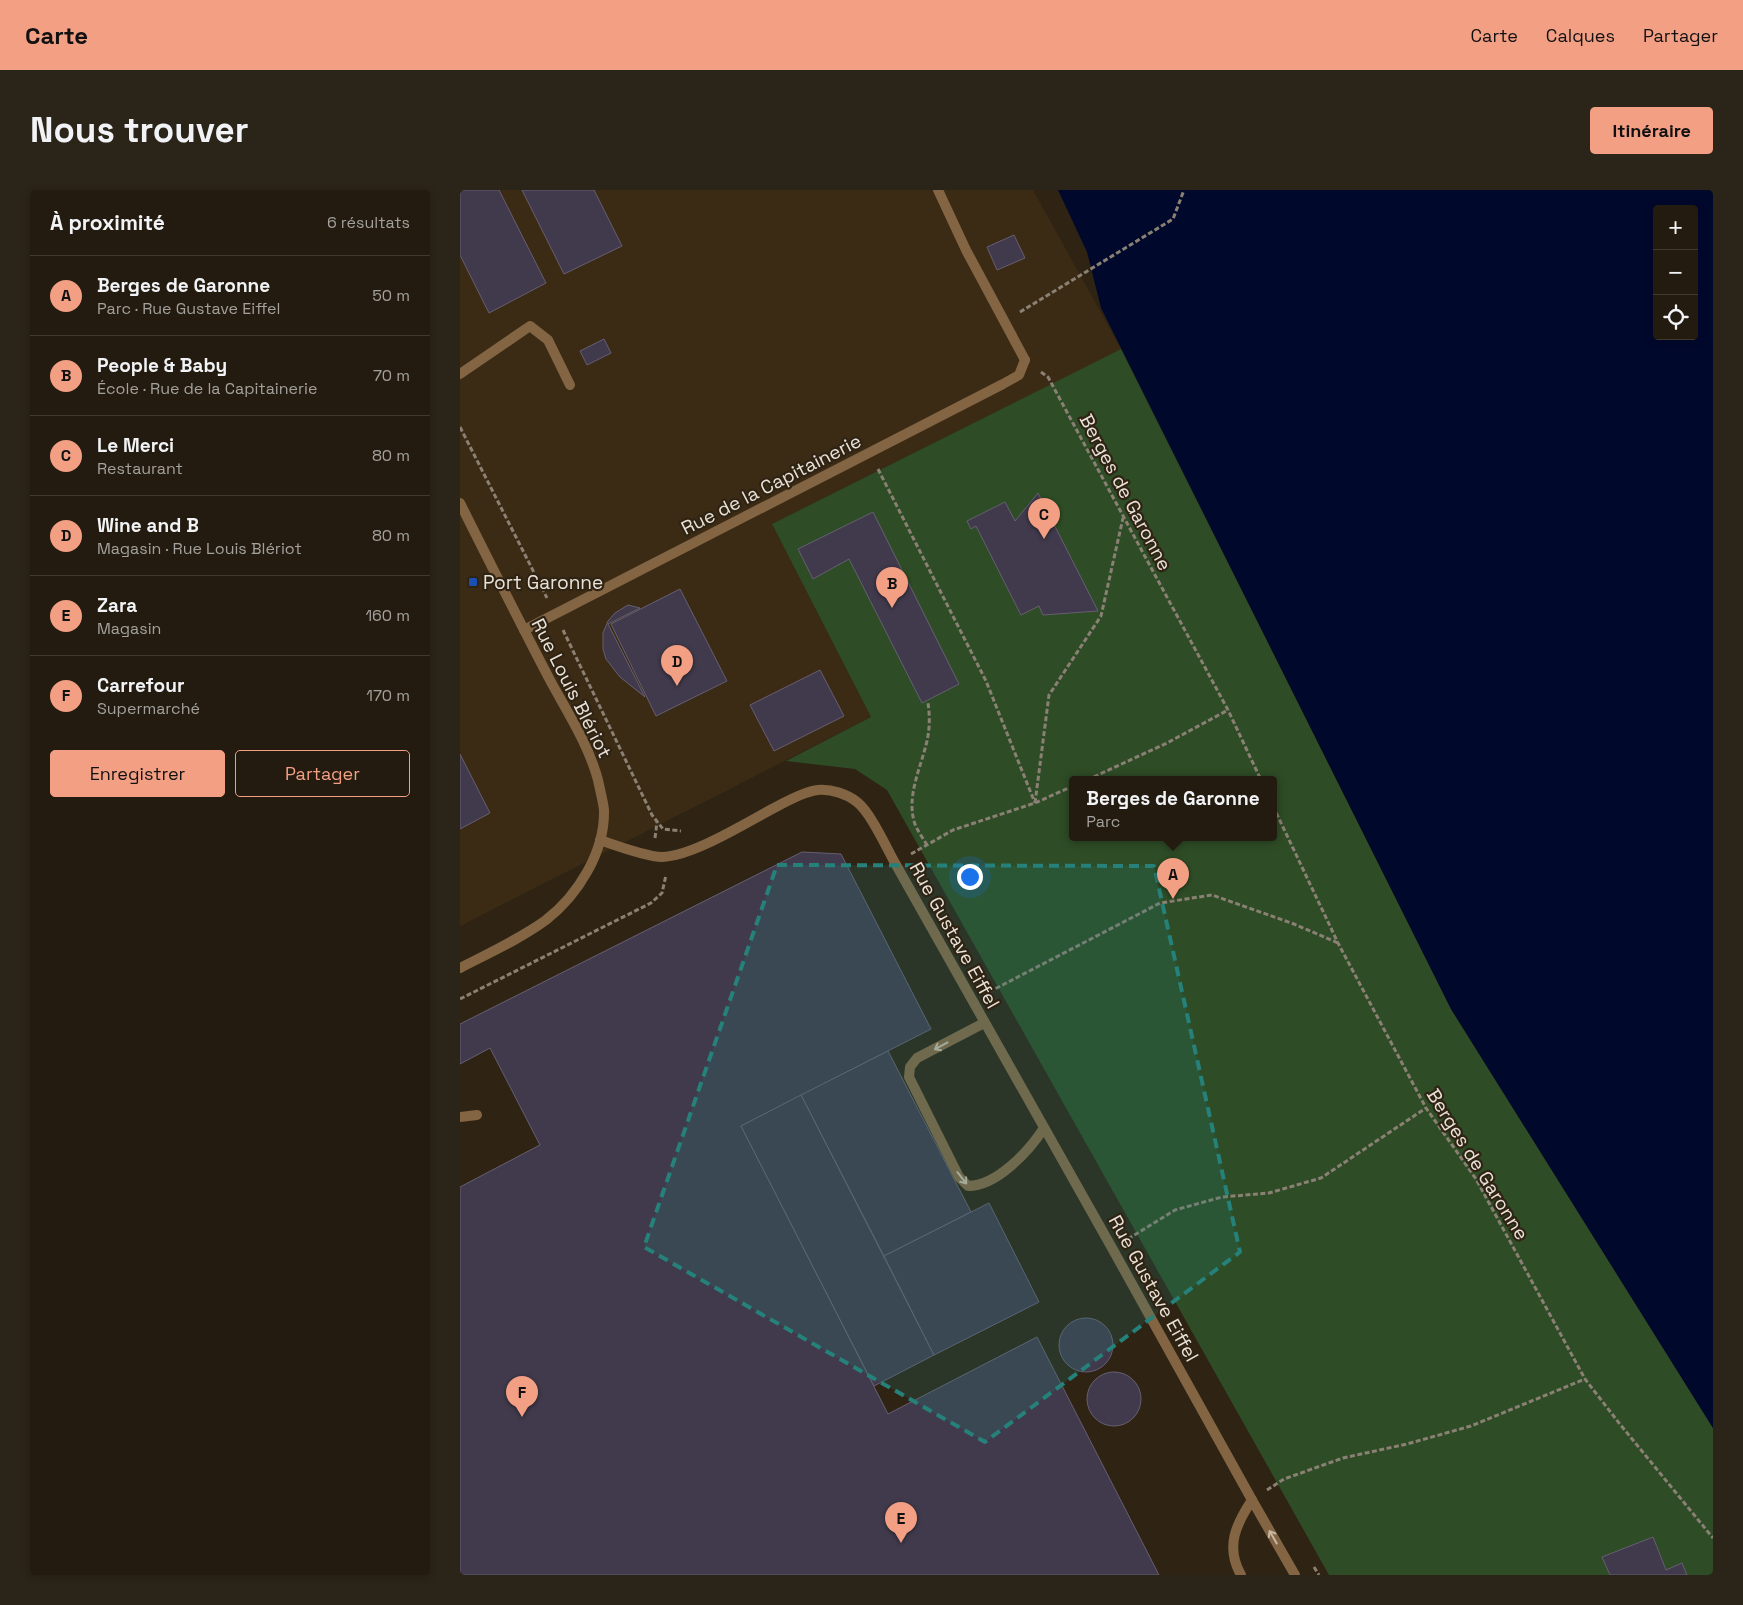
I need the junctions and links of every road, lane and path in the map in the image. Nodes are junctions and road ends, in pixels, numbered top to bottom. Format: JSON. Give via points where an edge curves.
{"nodes":[{"id":1,"x":938,"y":190,"type":"edge"},
{"id":2,"x":1184,"y":190,"type":"edge"},
{"id":3,"x":1004,"y":321,"type":"junction"},
{"id":4,"x":1025,"y":360,"type":"junction"},
{"id":5,"x":460,"y":374,"type":"edge"},
{"id":6,"x":570,"y":385,"type":"dead end"},
{"id":7,"x":870,"y":453,"type":"junction"},
{"id":8,"x":460,"y":504,"type":"edge"},
{"id":9,"x":1124,"y":517,"type":"junction"},
{"id":10,"x":524,"y":630,"type":"junction"},
{"id":11,"x":928,"y":703,"type":"dead end"},
{"id":12,"x":1228,"y":710,"type":"junction"},
{"id":13,"x":1096,"y":776,"type":"edge"},
{"id":14,"x":1259,"y":776,"type":"edge"},
{"id":15,"x":1069,"y":788,"type":"edge"},
{"id":16,"x":1034,"y":803,"type":"junction"},
{"id":17,"x":1277,"y":814,"type":"edge"},
{"id":18,"x":600,"y":840,"type":"junction"},
{"id":19,"x":927,"y":845,"type":"junction"},
{"id":20,"x":661,"y":857,"type":"junction"},
{"id":21,"x":895,"y":863,"type":"junction"},
{"id":22,"x":1338,"y":942,"type":"junction"},
{"id":23,"x":460,"y":968,"type":"edge"},
{"id":24,"x":460,"y":999,"type":"edge"},
{"id":25,"x":972,"y":1001,"type":"junction"},
{"id":26,"x":984,"y":1023,"type":"junction"},
{"id":27,"x":1426,"y":1108,"type":"junction"},
{"id":28,"x":477,"y":1115,"type":"dead end"},
{"id":29,"x":460,"y":1117,"type":"edge"},
{"id":30,"x":1044,"y":1128,"type":"junction"},
{"id":31,"x":1112,"y":1248,"type":"junction"},
{"id":32,"x":1586,"y":1379,"type":"junction"},
{"id":33,"x":1252,"y":1500,"type":"junction"},
{"id":34,"x":1713,"y":1538,"type":"edge"},
{"id":35,"x":1241,"y":1575,"type":"edge"},
{"id":36,"x":1295,"y":1575,"type":"edge"}],
"edges":[{"from":1,"to":3,"type":"street"},
{"from":2,"to":3,"type":"path","via":[[1173,219]]},
{"from":3,"to":4,"type":"street"},
{"from":4,"to":7,"type":"street","name":"Rue de la Capitainerie","via":[[1019,374]]},
{"from":4,"to":9,"type":"path","name":"Berges de Garonne","via":[[1048,377]]},
{"from":5,"to":6,"type":"street","via":[[530,326],[548,340]]},
{"from":7,"to":10,"type":"street","name":"Rue de la Capitainerie"},
{"from":7,"to":16,"type":"path","via":[[986,681]]},
{"from":8,"to":10,"type":"street","name":"Rue Louis Blériot"},
{"from":9,"to":12,"type":"path","name":"Berges de Garonne"},
{"from":9,"to":16,"type":"path","via":[[1101,616],[1049,695]]},
{"from":10,"to":18,"type":"street","name":"Rue Louis Blériot","via":[[585,746],[598,779],[604,810]]},
{"from":11,"to":19,"type":"path","via":[[930,720],[912,805],[914,822]]},
{"from":12,"to":13,"type":"path"},
{"from":12,"to":14,"type":"path","name":"Berges de Garonne"},
{"from":15,"to":16,"type":"path"},
{"from":16,"to":19,"type":"path","via":[[953,830]]},
{"from":17,"to":22,"type":"path","name":"Berges de Garonne"},
{"from":18,"to":20,"type":"street","name":"Rue Gustave Eiffel"},
{"from":18,"to":23,"type":"street","via":[[592,864],[577,888],[546,919],[509,943]]},
{"from":19,"to":21,"type":"path"},
{"from":20,"to":21,"type":"street","name":"Rue Gustave Eiffel","via":[[696,848],[790,799],[818,790],[843,793],[858,803]]},
{"from":20,"to":24,"type":"path","via":[[666,871],[665,883],[662,893],[651,903]]},
{"from":21,"to":25,"type":"street","name":"Rue Gustave Eiffel"},
{"from":22,"to":25,"type":"path","via":[[1212,895],[1160,904]]},
{"from":22,"to":27,"type":"path","name":"Berges de Garonne"},
{"from":25,"to":26,"type":"street","name":"Rue Gustave Eiffel"},
{"from":26,"to":30,"type":"street","name":"Rue Gustave Eiffel"},
{"from":26,"to":30,"type":"street","one_way":true,"via":[[917,1058],[910,1067],[909,1077],[959,1177],[968,1186],[977,1186],[1000,1174],[1030,1147]]},
{"from":27,"to":31,"type":"path","via":[[1321,1178],[1268,1193],[1222,1197],[1175,1210]]},
{"from":27,"to":32,"type":"path","name":"Berges de Garonne","via":[[1476,1179]]},
{"from":28,"to":29,"type":"street"},
{"from":30,"to":31,"type":"street","name":"Rue Gustave Eiffel"},
{"from":31,"to":33,"type":"street","name":"Rue Gustave Eiffel"},
{"from":32,"to":33,"type":"path","via":[[1471,1426],[1343,1458],[1284,1479]]},
{"from":32,"to":34,"type":"path","name":"Berges de Garonne"},
{"from":33,"to":35,"type":"street","via":[[1235,1529],[1232,1549]]},
{"from":36,"to":33,"type":"street","name":"Rue Gustave Eiffel","one_way":true}]}
